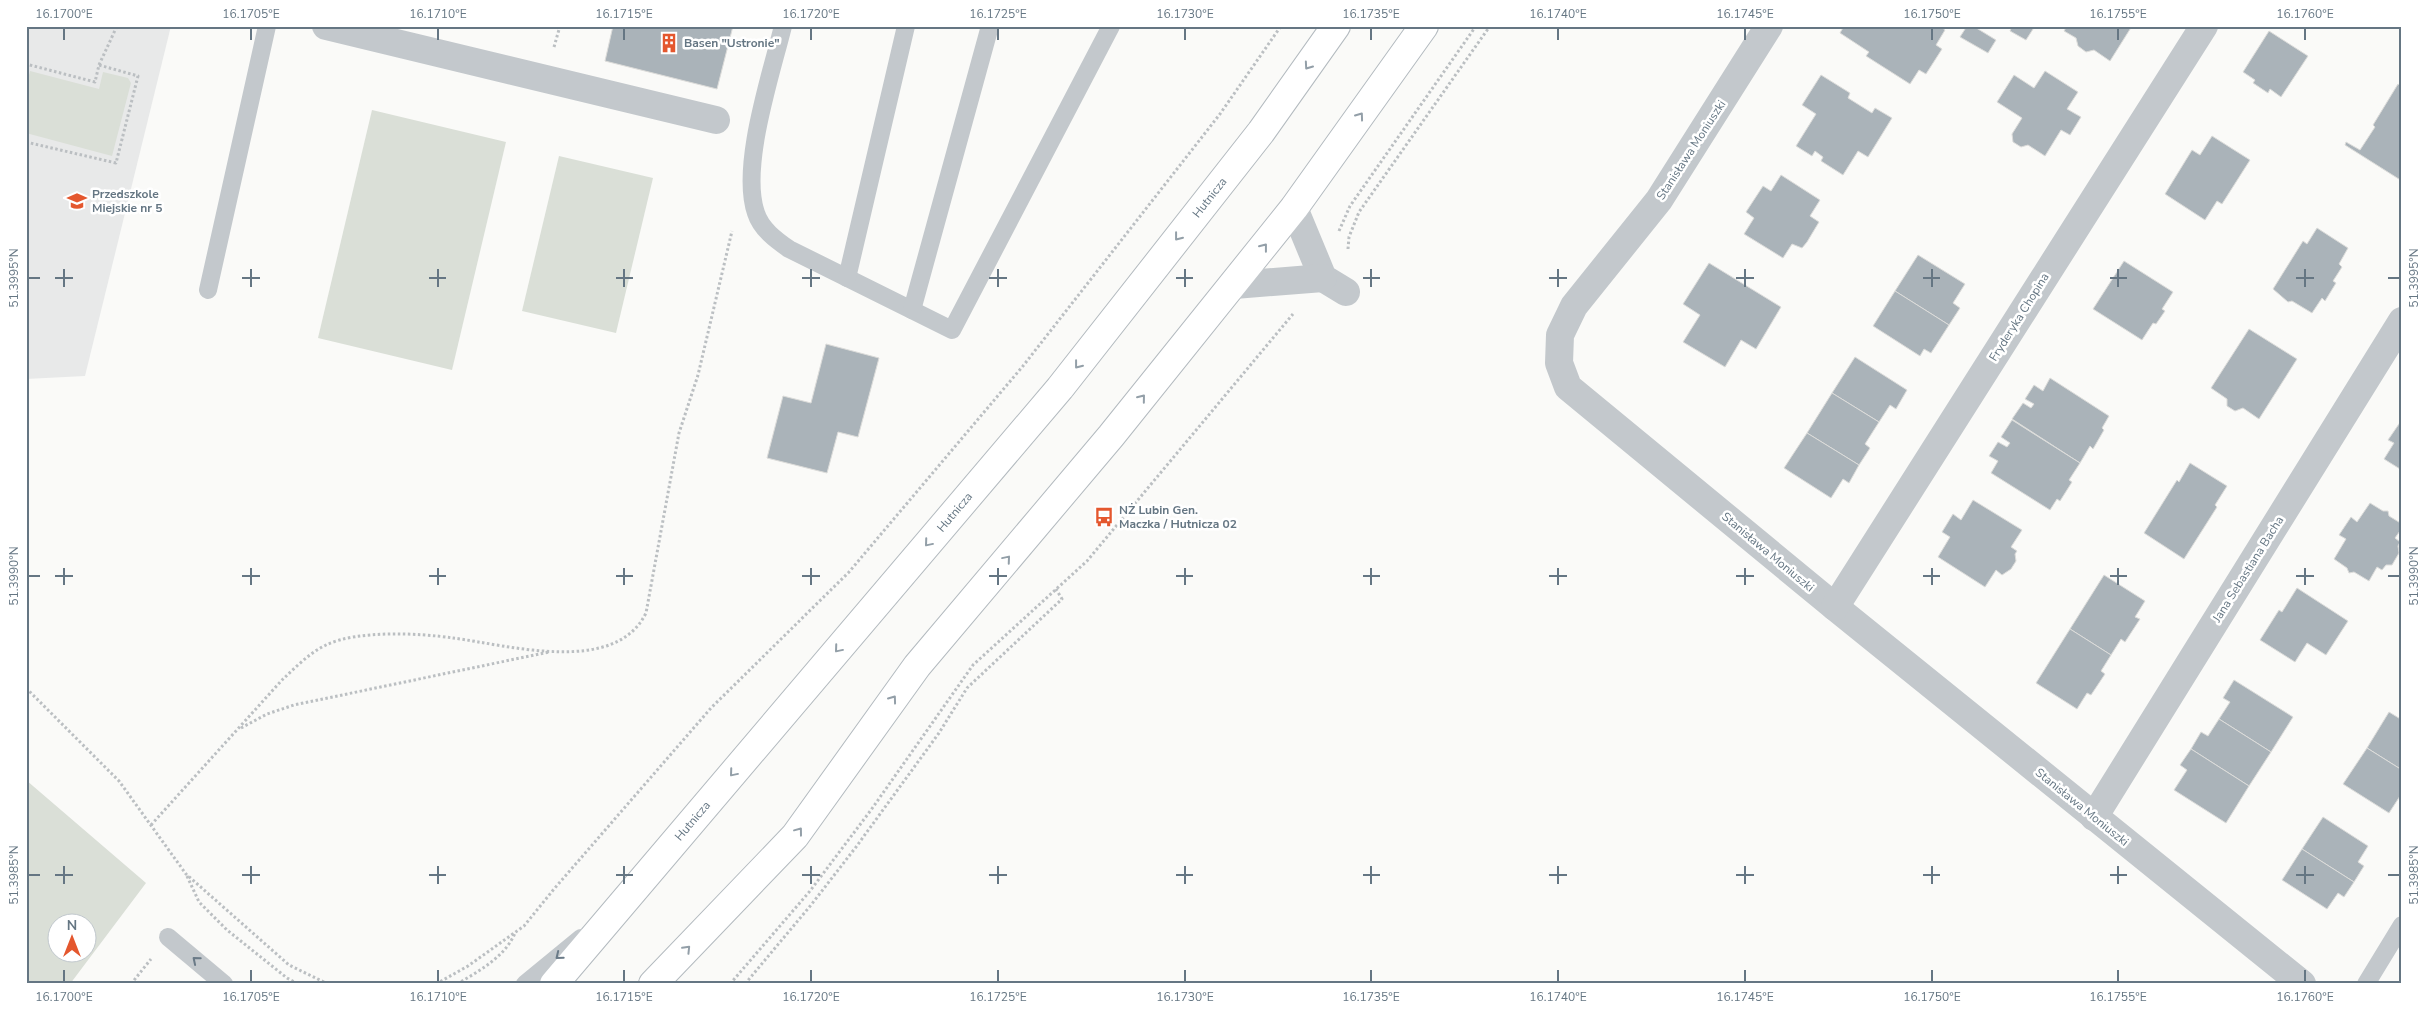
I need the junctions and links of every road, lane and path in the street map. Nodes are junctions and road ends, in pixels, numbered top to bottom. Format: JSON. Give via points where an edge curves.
{"nodes":[{"id":1,"x":117,"y":26,"type":"edge"},
{"id":2,"x":267,"y":26,"type":"edge"},
{"id":3,"x":326,"y":26,"type":"edge"},
{"id":4,"x":783,"y":26,"type":"edge"},
{"id":5,"x":906,"y":26,"type":"edge"},
{"id":6,"x":990,"y":26,"type":"edge"},
{"id":7,"x":1111,"y":26,"type":"edge"},
{"id":8,"x":1282,"y":26,"type":"edge"},
{"id":9,"x":1336,"y":26,"type":"edge"},
{"id":10,"x":1424,"y":26,"type":"edge"},
{"id":11,"x":1490,"y":26,"type":"edge"},
{"id":12,"x":1769,"y":26,"type":"edge"},
{"id":13,"x":2204,"y":26,"type":"edge"},
{"id":14,"x":26,"y":64,"type":"edge"},
{"id":15,"x":99,"y":65,"type":"junction"},
{"id":16,"x":716,"y":120,"type":"dead end"},
{"id":17,"x":26,"y":142,"type":"edge"},
{"id":18,"x":750,"y":190,"type":"junction"},
{"id":19,"x":1294,"y":208,"type":"junction"},
{"id":20,"x":847,"y":278,"type":"junction"},
{"id":21,"x":1234,"y":285,"type":"junction"},
{"id":22,"x":1334,"y":285,"type":"junction"},
{"id":23,"x":208,"y":290,"type":"dead end"},
{"id":24,"x":912,"y":310,"type":"junction"},
{"id":25,"x":2402,"y":321,"type":"edge"},
{"id":26,"x":1835,"y":608,"type":"junction"},
{"id":27,"x":552,"y":652,"type":"junction"},
{"id":28,"x":26,"y":688,"type":"edge"},
{"id":29,"x":238,"y":730,"type":"junction"},
{"id":30,"x":2094,"y":817,"type":"junction"},
{"id":31,"x":151,"y":825,"type":"junction"},
{"id":32,"x":186,"y":874,"type":"junction"},
{"id":33,"x":624,"y":902,"type":"junction"},
{"id":34,"x":2402,"y":925,"type":"edge"},
{"id":35,"x":515,"y":932,"type":"junction"},
{"id":36,"x":168,"y":937,"type":"dead end"},
{"id":37,"x":224,"y":984,"type":"edge"},
{"id":38,"x":298,"y":984,"type":"edge"},
{"id":39,"x":328,"y":984,"type":"edge"},
{"id":40,"x":436,"y":984,"type":"edge"},
{"id":41,"x":457,"y":984,"type":"edge"},
{"id":42,"x":525,"y":984,"type":"edge"},
{"id":43,"x":554,"y":984,"type":"edge"},
{"id":44,"x":653,"y":984,"type":"edge"},
{"id":45,"x":730,"y":984,"type":"edge"},
{"id":46,"x":745,"y":984,"type":"edge"},
{"id":47,"x":2302,"y":984,"type":"edge"},
{"id":48,"x":2366,"y":984,"type":"edge"}],
"edges":[{"from":1,"to":15,"type":"path"},
{"from":2,"to":23,"type":"lane"},
{"from":3,"to":16,"type":"street"},
{"from":4,"to":18,"type":"lane","via":[[755,145]]},
{"from":5,"to":20,"type":"lane"},
{"from":6,"to":24,"type":"lane"},
{"from":7,"to":24,"type":"lane","via":[[952,330]]},
{"from":8,"to":35,"type":"path","via":[[1220,114],[1023,366],[875,542],[849,572],[711,708],[524,926]]},
{"from":9,"to":33,"type":"main road","name":"Hutnicza","one_way":true,"via":[[1262,132],[1060,388]]},
{"from":19,"to":10,"type":"main road","one_way":true},
{"from":11,"to":22,"type":"path","via":[[1359,212],[1349,237],[1346,264]]},
{"from":12,"to":26,"type":"street","name":"Stanisława Moniuszki","via":[[1659,200],[1574,306],[1560,335],[1559,363],[1568,387]]},
{"from":13,"to":26,"type":"street","name":"Fryderyka Chopina"},
{"from":14,"to":15,"type":"path","via":[[95,82]]},
{"from":15,"to":17,"type":"path","via":[[138,76],[116,163]]},
{"from":18,"to":20,"type":"lane","via":[[756,215],[770,236]]},
{"from":18,"to":27,"type":"path","via":[[738,209],[705,348],[679,433],[646,614],[628,637],[614,645]]},
{"from":21,"to":19,"type":"main road","one_way":true},
{"from":19,"to":22,"type":"street"},
{"from":20,"to":24,"type":"lane"},
{"from":21,"to":22,"type":"street"},
{"from":44,"to":21,"type":"main road","one_way":true,"via":[[795,836],[917,666]]},
{"from":25,"to":30,"type":"street","name":"Jana Sebastiana Bacha"},
{"from":26,"to":30,"type":"street","name":"Stanisława Moniuszki"},
{"from":27,"to":29,"type":"path","via":[[294,705],[267,714]]},
{"from":27,"to":29,"type":"path","via":[[452,637],[399,634],[373,635],[326,644],[282,680]]},
{"from":28,"to":31,"type":"path","via":[[119,781]]},
{"from":29,"to":31,"type":"path"},
{"from":30,"to":47,"type":"street","name":"Stanisława Moniuszki"},
{"from":31,"to":32,"type":"path"},
{"from":32,"to":38,"type":"path","via":[[199,902],[227,930]]},
{"from":32,"to":39,"type":"path","via":[[289,965]]},
{"from":33,"to":42,"type":"lane","one_way":true},
{"from":33,"to":43,"type":"main road","name":"Hutnicza"},
{"from":34,"to":48,"type":"lane"},
{"from":35,"to":40,"type":"path","via":[[468,966]]},
{"from":35,"to":41,"type":"path","via":[[510,946],[481,970]]},
{"from":37,"to":36,"type":"lane","one_way":true},
{"from":45,"to":46,"type":"path","via":[[810,891],[973,665],[1056,589],[1062,598],[967,688],[939,734],[856,847]]}]}
